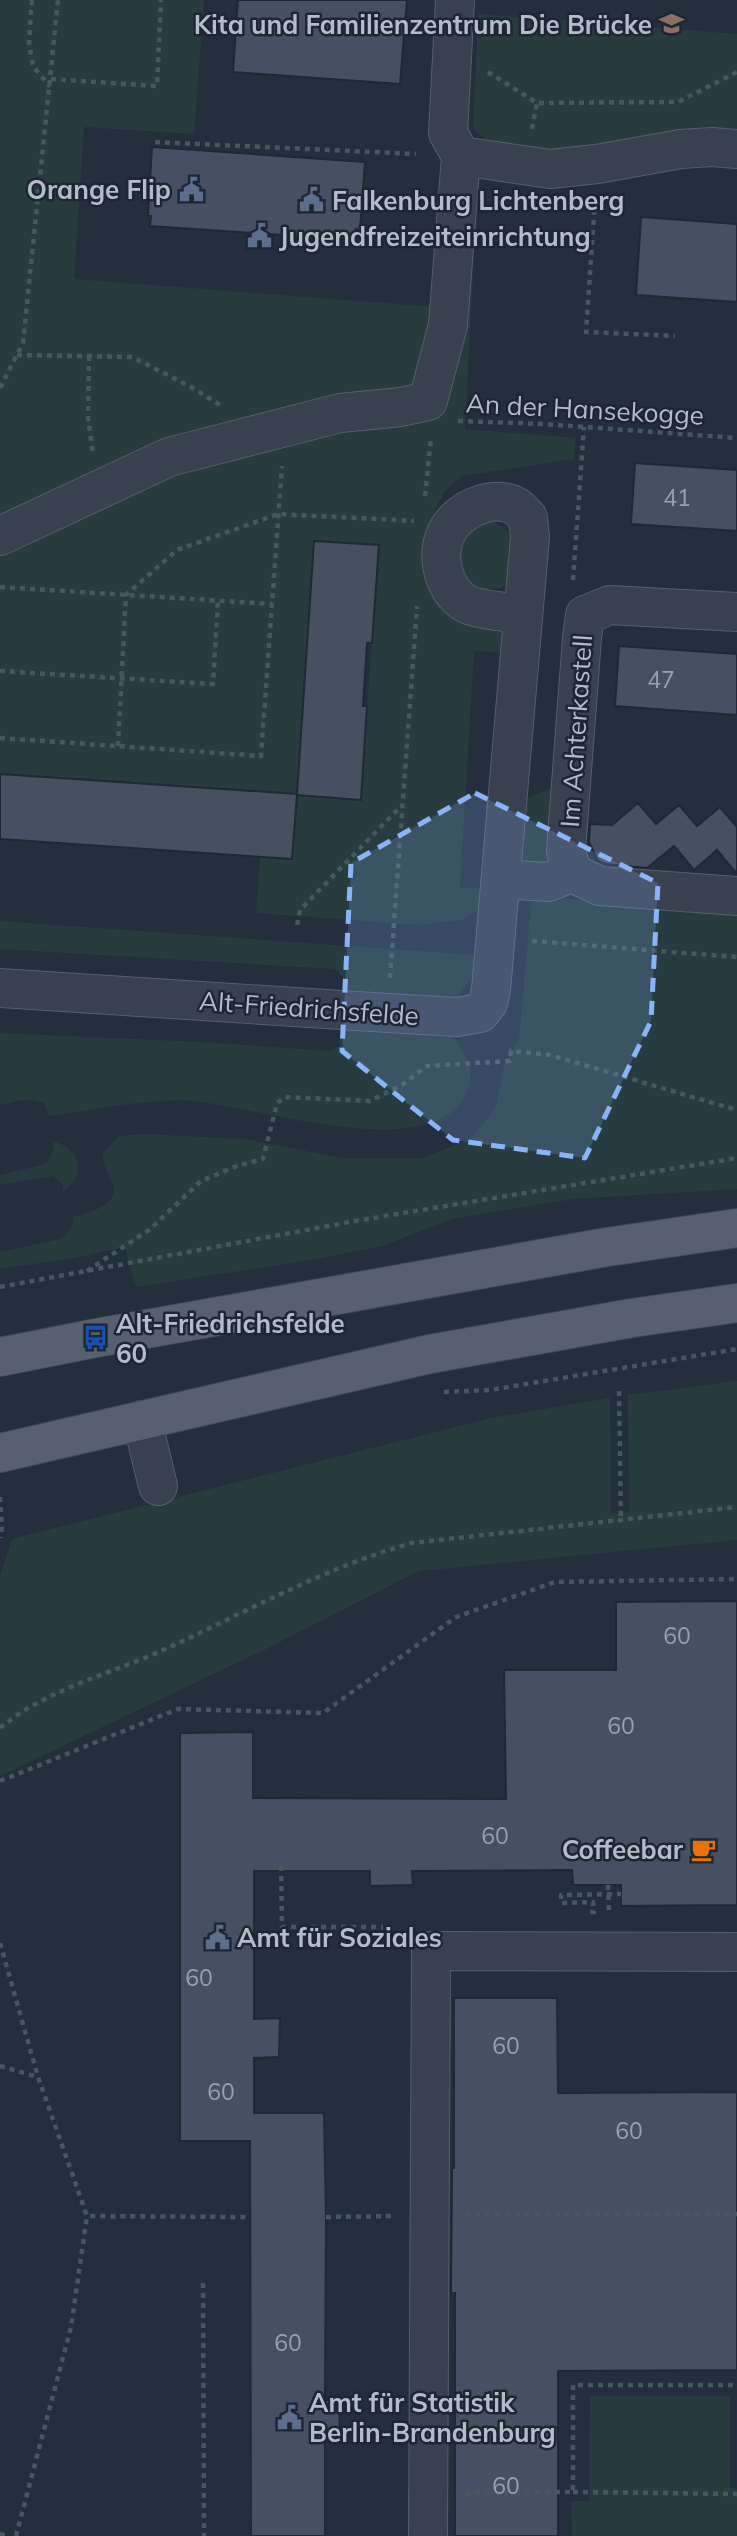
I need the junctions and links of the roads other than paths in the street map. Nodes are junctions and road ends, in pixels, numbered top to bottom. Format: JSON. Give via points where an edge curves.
{"nodes":[{"id":1,"x":455,"y":0,"type":"edge"},
{"id":2,"x":737,"y":149,"type":"edge"},
{"id":3,"x":461,"y":156,"type":"junction"},
{"id":4,"x":0,"y":536,"type":"edge"},
{"id":5,"x":737,"y":612,"type":"edge"},
{"id":6,"x":523,"y":614,"type":"dead end"},
{"id":7,"x":572,"y":873,"type":"junction"},
{"id":8,"x":501,"y":879,"type":"junction"},
{"id":9,"x":737,"y":896,"type":"edge"},
{"id":10,"x":0,"y":988,"type":"edge"},
{"id":11,"x":737,"y":1228,"type":"edge"},
{"id":12,"x":737,"y":1303,"type":"edge"},
{"id":13,"x":0,"y":1357,"type":"edge"},
{"id":14,"x":142,"y":1420,"type":"junction"},
{"id":15,"x":0,"y":1453,"type":"edge"},
{"id":16,"x":158,"y":1486,"type":"dead end"},
{"id":17,"x":737,"y":1952,"type":"edge"},
{"id":18,"x":428,"y":2536,"type":"edge"}],
"edges":[{"from":1,"to":3,"type":"street","via":[[448,133]]},
{"from":2,"to":3,"type":"street","via":[[681,149],[550,169]]},
{"from":3,"to":4,"type":"street","via":[[448,325],[429,411],[401,407],[340,413],[169,457]]},
{"from":5,"to":7,"type":"street","name":"Im Achterkastell","via":[[610,605],[585,615],[566,850]]},
{"from":6,"to":8,"type":"street","name":"Alt-Friedrichsfelde"},
{"from":7,"to":8,"type":"street","via":[[548,881]]},
{"from":7,"to":9,"type":"street","via":[[600,886]]},
{"from":8,"to":10,"type":"street","name":"Alt-Friedrichsfelde","via":[[491,990],[480,1013],[457,1017]]},
{"from":11,"to":13,"type":"main road","via":[[607,1247]]},
{"from":12,"to":14,"type":"main road","via":[[430,1354]]},
{"from":14,"to":15,"type":"main road"},
{"from":14,"to":16,"type":"street"},
{"from":17,"to":18,"type":"street","via":[[431,1951]]}]}
